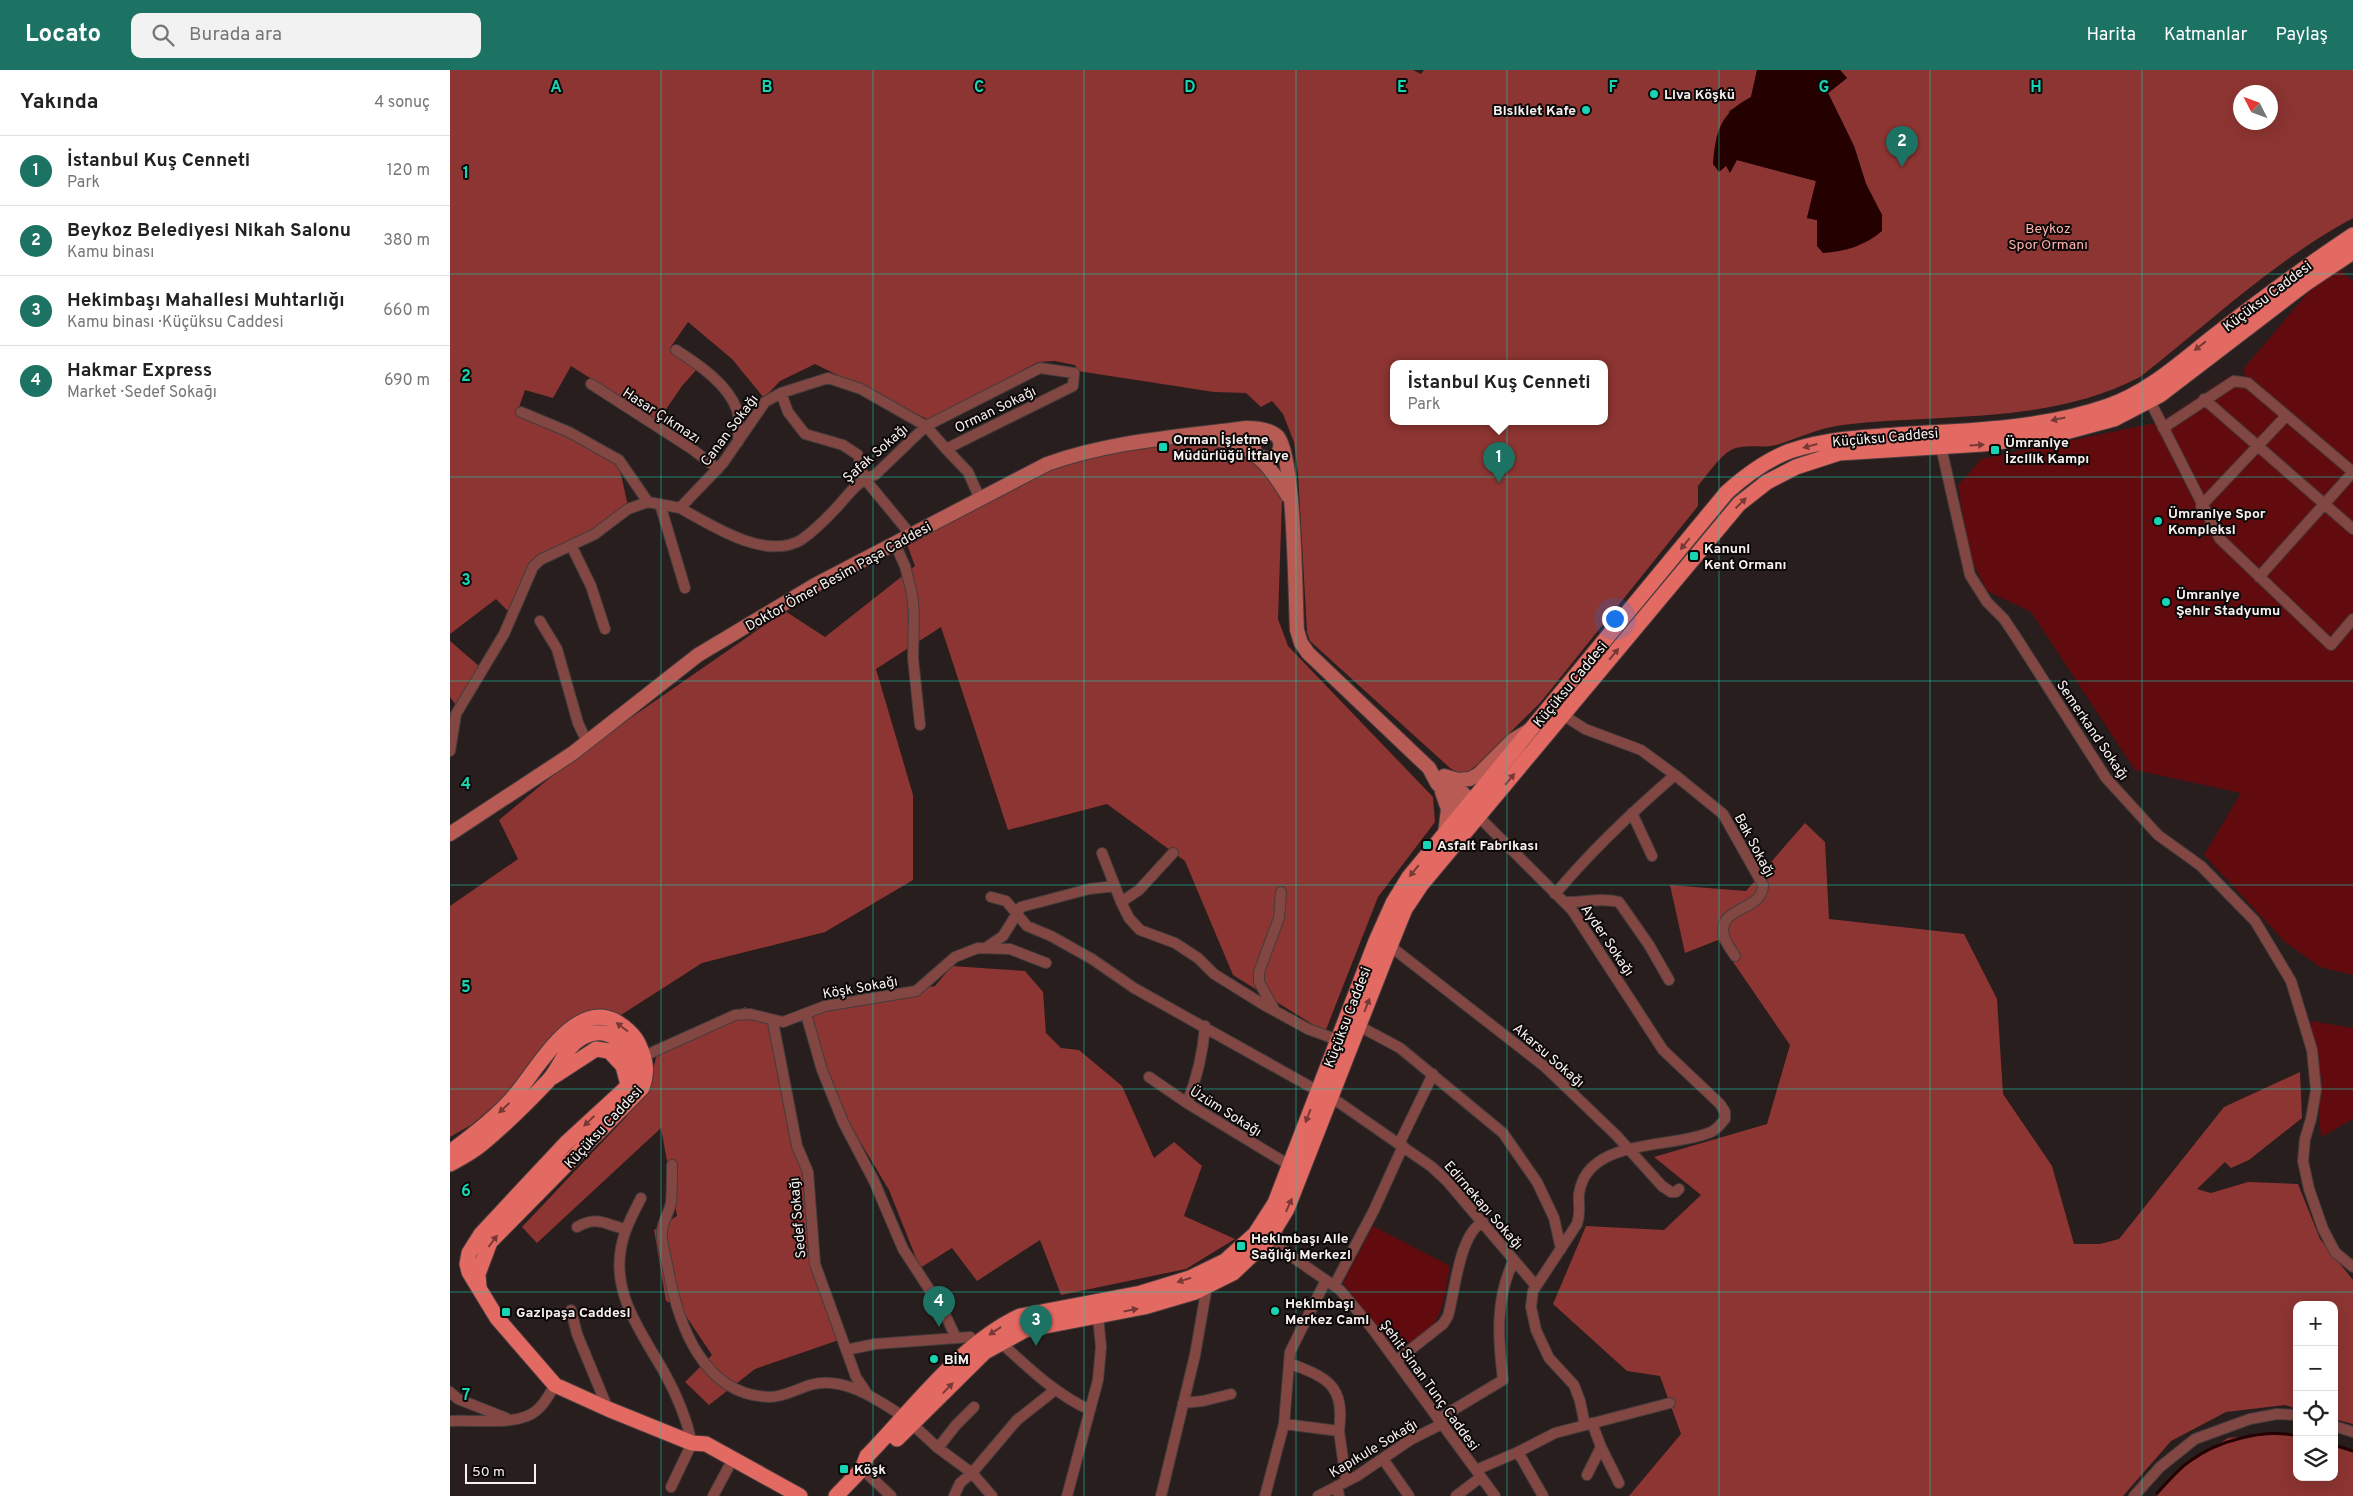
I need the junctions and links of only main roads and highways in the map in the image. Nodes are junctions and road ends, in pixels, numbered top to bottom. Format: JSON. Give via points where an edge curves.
{"nodes":[{"id":1,"x":2353,"y":235,"type":"edge"},
{"id":2,"x":2353,"y":252,"type":"edge"},
{"id":3,"x":2146,"y":395,"type":"junction"},
{"id":4,"x":1594,"y":666,"type":"junction"},
{"id":5,"x":1473,"y":811,"type":"junction"},
{"id":6,"x":1352,"y":1024,"type":"junction"},
{"id":7,"x":1325,"y":1094,"type":"junction"},
{"id":8,"x":450,"y":1152,"type":"edge"},
{"id":9,"x":450,"y":1164,"type":"edge"},
{"id":10,"x":1263,"y":1235,"type":"junction"},
{"id":11,"x":479,"y":1287,"type":"junction"},
{"id":12,"x":1098,"y":1309,"type":"junction"},
{"id":13,"x":981,"y":1347,"type":"junction"},
{"id":14,"x":692,"y":1443,"type":"junction"},
{"id":15,"x":780,"y":1496,"type":"edge"},
{"id":16,"x":800,"y":1496,"type":"edge"},
{"id":17,"x":836,"y":1496,"type":"edge"}],
"edges":[{"from":1,"to":3,"type":"main road","name":"Küçüksu Caddesi","one_way":true,"via":[[2297,272]]},
{"from":2,"to":3,"type":"main road","name":"Küçüksu Caddesi","via":[[2305,284],[2160,395]]},
{"from":3,"to":4,"type":"main road","name":"Küçüksu Caddesi","via":[[2055,420],[1981,430],[1940,440],[1859,445],[1836,439],[1790,452],[1759,466],[1727,492]]},
{"from":4,"to":5,"type":"main road","name":"Küçüksu Caddesi","via":[[1533,729]]},
{"from":5,"to":4,"type":"main road","name":"Küçüksu Caddesi","one_way":true,"via":[[1563,715]]},
{"from":6,"to":5,"type":"main road","name":"Küçüksu Caddesi","one_way":true,"via":[[1405,909],[1432,872],[1433,860]]},
{"from":5,"to":6,"type":"main road","name":"Küçüksu Caddesi","one_way":true,"via":[[1445,834],[1409,877],[1393,903]]},
{"from":6,"to":7,"type":"main road","name":"Küçüksu Caddesi"},
{"from":7,"to":10,"type":"main road","name":"Küçüksu Caddesi","one_way":true,"via":[[1289,1165]]},
{"from":10,"to":7,"type":"main road","name":"Küçüksu Caddesi","one_way":true,"via":[[1287,1209]]},
{"from":11,"to":8,"type":"main road","name":"Küçüksu Caddesi","one_way":true,"via":[[478,1274],[490,1242],[642,1088],[647,1067],[637,1040],[622,1025],[608,1018],[590,1017],[573,1025],[511,1100],[478,1132]]},
{"from":9,"to":11,"type":"main road","name":"Küçüksu Caddesi","one_way":true,"via":[[482,1145],[550,1079],[566,1051],[582,1037],[610,1034],[628,1050],[635,1070],[628,1086],[566,1143],[481,1234],[467,1264]]},
{"from":10,"to":12,"type":"main road","name":"Küçüksu Caddesi","via":[[1206,1278],[1190,1278]]},
{"from":11,"to":14,"type":"main road","name":"Küçüksu Caddesi","via":[[497,1318],[555,1385]]},
{"from":12,"to":13,"type":"main road","name":"Küçüksu Caddesi","via":[[1025,1330]]},
{"from":12,"to":13,"type":"main road","name":"Küçüksu Caddesi","one_way":true,"via":[[1020,1316]]},
{"from":13,"to":17,"type":"main road","via":[[908,1421],[867,1456],[862,1469]]},
{"from":14,"to":15,"type":"main road","name":"Küçüksu Caddesi","via":[[701,1453]]},
{"from":14,"to":16,"type":"main road","name":"Küçüksu Caddesi","via":[[706,1444]]}]}
